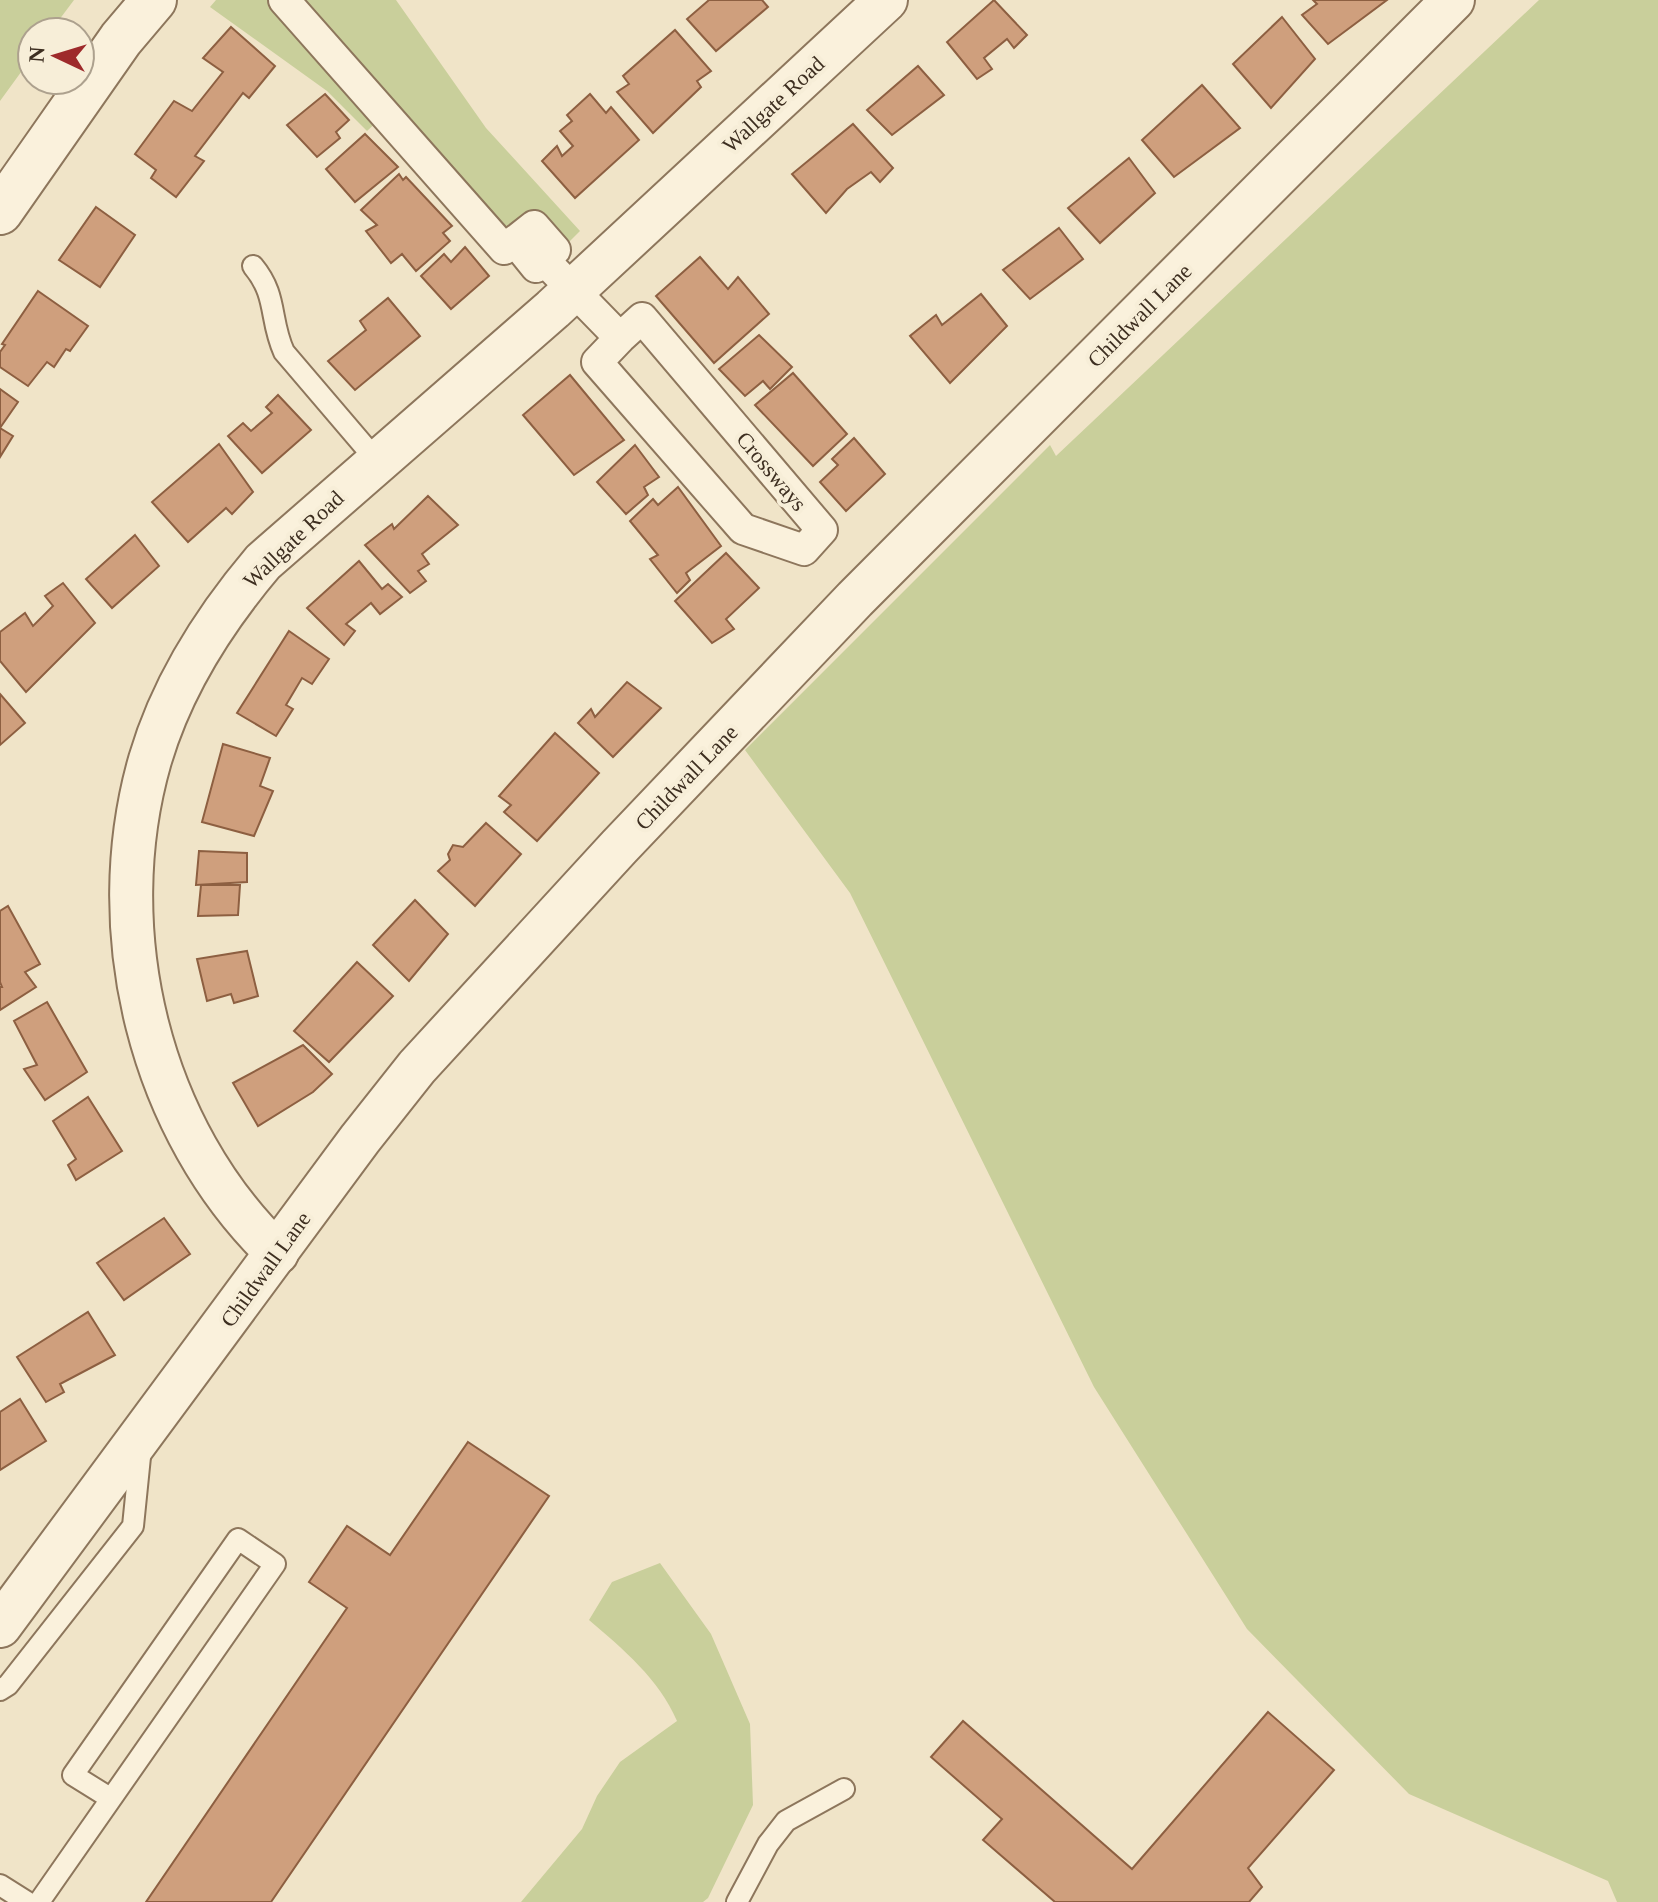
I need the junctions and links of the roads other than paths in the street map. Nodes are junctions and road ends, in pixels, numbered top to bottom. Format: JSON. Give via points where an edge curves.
{"nodes":[{"id":1,"x":154,"y":0,"type":"edge"},
{"id":2,"x":284,"y":0,"type":"edge"},
{"id":3,"x":886,"y":0,"type":"edge"},
{"id":4,"x":1453,"y":0,"type":"edge"},
{"id":5,"x":0,"y":212,"type":"edge"},
{"id":6,"x":253,"y":266,"type":"dead end"},
{"id":7,"x":558,"y":274,"type":"junction"},
{"id":8,"x":620,"y":338,"type":"junction"},
{"id":9,"x":377,"y":461,"type":"junction"},
{"id":10,"x":277,"y":1253,"type":"junction"},
{"id":11,"x":143,"y":1435,"type":"junction"},
{"id":12,"x":2,"y":1619,"type":"edge"},
{"id":13,"x":0,"y":1690,"type":"edge"},
{"id":14,"x":844,"y":1789,"type":"dead end"},
{"id":15,"x":110,"y":1798,"type":"junction"},
{"id":16,"x":0,"y":1885,"type":"edge"},
{"id":17,"x":27,"y":1902,"type":"edge"},
{"id":18,"x":39,"y":1902,"type":"edge"},
{"id":19,"x":737,"y":1902,"type":"edge"}],
"edges":[{"from":1,"to":5,"type":"street"},
{"from":2,"to":7,"type":"street","via":[[504,249],[515,241],[536,267]]},
{"from":3,"to":7,"type":"street","name":"Wallgate Road"},
{"from":4,"to":10,"type":"street","name":"Childwall Lane","via":[[855,599],[619,847],[417,1067]]},
{"from":6,"to":9,"type":"lane","via":[[271,297],[284,352]]},
{"from":7,"to":8,"type":"street"},
{"from":7,"to":9,"type":"street","name":"Wallgate Road","via":[[553,309]]},
{"from":8,"to":8,"type":"street","name":"Crossways","via":[[642,318],[822,530],[804,550],[743,529],[597,362]]},
{"from":9,"to":10,"type":"street","name":"Wallgate Road","via":[[263,562],[205,638],[154,748],[135,839],[137,981],[160,1070],[188,1134],[248,1223]]},
{"from":10,"to":11,"type":"street","name":"Childwall Lane"},
{"from":11,"to":12,"type":"street","name":"Childwall Lane"},
{"from":11,"to":13,"type":"lane","via":[[133,1526]]},
{"from":14,"to":19,"type":"lane","via":[[786,1821]]},
{"from":15,"to":15,"type":"lane","via":[[275,1564],[238,1539],[73,1775]]},
{"from":15,"to":18,"type":"lane"},
{"from":16,"to":17,"type":"lane"}]}
